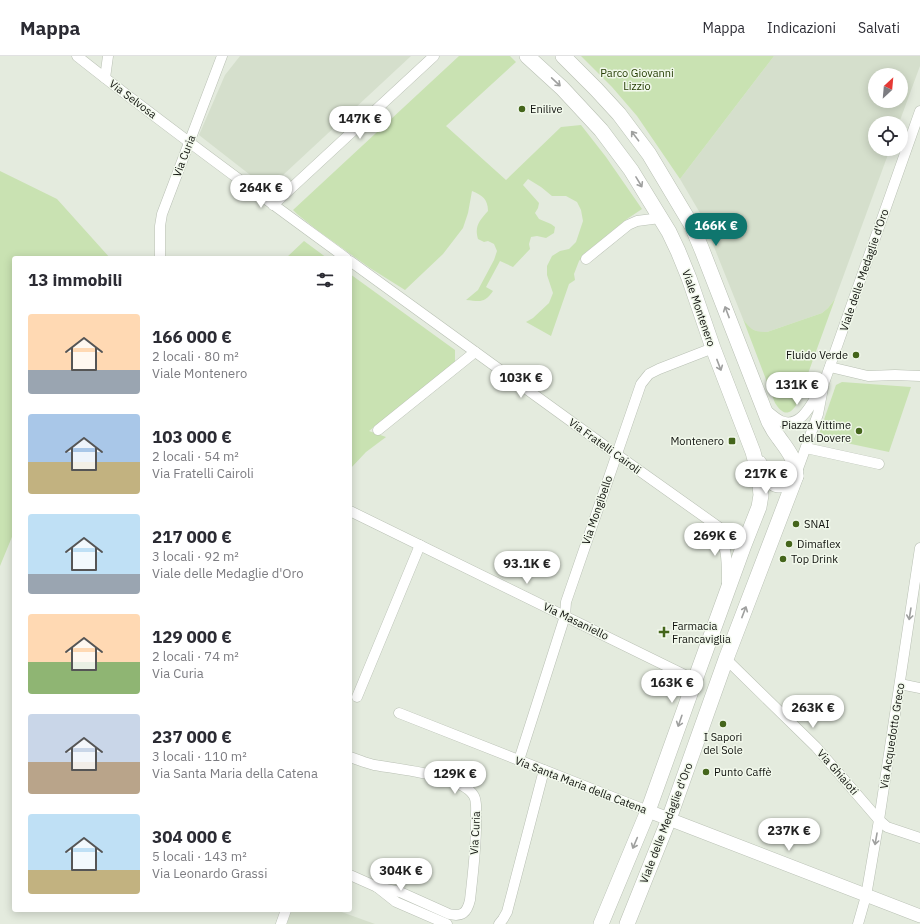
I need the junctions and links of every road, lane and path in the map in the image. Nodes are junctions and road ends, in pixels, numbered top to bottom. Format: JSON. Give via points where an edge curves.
{"nodes":[{"id":1,"x":77,"y":56,"type":"edge"},
{"id":2,"x":108,"y":56,"type":"edge"},
{"id":3,"x":222,"y":56,"type":"edge"},
{"id":4,"x":527,"y":56,"type":"edge"},
{"id":5,"x":564,"y":56,"type":"edge"},
{"id":6,"x":434,"y":57,"type":"edge"},
{"id":7,"x":105,"y":78,"type":"junction"},
{"id":8,"x":920,"y":111,"type":"edge"},
{"id":9,"x":189,"y":142,"type":"junction"},
{"id":10,"x":273,"y":205,"type":"junction"},
{"id":11,"x":660,"y":218,"type":"junction"},
{"id":12,"x":160,"y":256,"type":"edge"},
{"id":13,"x":343,"y":256,"type":"edge"},
{"id":14,"x":586,"y":259,"type":"dead end"},
{"id":15,"x":352,"y":262,"type":"edge"},
{"id":16,"x":713,"y":348,"type":"junction"},
{"id":17,"x":475,"y":352,"type":"junction"},
{"id":18,"x":830,"y":367,"type":"junction"},
{"id":19,"x":920,"y":376,"type":"edge"},
{"id":20,"x":824,"y":383,"type":"junction"},
{"id":21,"x":763,"y":408,"type":"junction"},
{"id":22,"x":378,"y":430,"type":"dead end"},
{"id":23,"x":806,"y":448,"type":"junction"},
{"id":24,"x":753,"y":452,"type":"junction"},
{"id":25,"x":616,"y":454,"type":"junction"},
{"id":26,"x":880,"y":464,"type":"dead end"},
{"id":27,"x":796,"y":476,"type":"junction"},
{"id":28,"x":760,"y":486,"type":"joint"},
{"id":29,"x":352,"y":512,"type":"edge"},
{"id":30,"x":706,"y":518,"type":"junction"},
{"id":31,"x":420,"y":545,"type":"junction"},
{"id":32,"x":744,"y":545,"type":"junction"},
{"id":33,"x":920,"y":548,"type":"edge"},
{"id":34,"x":727,"y":594,"type":"junction"},
{"id":35,"x":565,"y":616,"type":"junction"},
{"id":36,"x":726,"y":660,"type":"junction"},
{"id":37,"x":695,"y":680,"type":"junction"},
{"id":38,"x":900,"y":684,"type":"junction"},
{"id":39,"x":920,"y":688,"type":"edge"},
{"id":40,"x":357,"y":697,"type":"dead end"},
{"id":41,"x":399,"y":713,"type":"dead end"},
{"id":42,"x":352,"y":758,"type":"edge"},
{"id":43,"x":519,"y":760,"type":"junction"},
{"id":44,"x":544,"y":770,"type":"junction"},
{"id":45,"x":648,"y":811,"type":"junction"},
{"id":46,"x":669,"y":819,"type":"junction"},
{"id":47,"x":879,"y":820,"type":"junction"},
{"id":48,"x":920,"y":838,"type":"edge"},
{"id":49,"x":352,"y":876,"type":"edge"},
{"id":50,"x":377,"y":887,"type":"junction"},
{"id":51,"x":866,"y":896,"type":"junction"},
{"id":52,"x":285,"y":912,"type":"edge"},
{"id":53,"x":920,"y":916,"type":"edge"},
{"id":54,"x":281,"y":924,"type":"edge"},
{"id":55,"x":447,"y":924,"type":"edge"},
{"id":56,"x":499,"y":924,"type":"edge"},
{"id":57,"x":601,"y":924,"type":"edge"},
{"id":58,"x":627,"y":924,"type":"edge"},
{"id":59,"x":858,"y":924,"type":"edge"}],
"edges":[{"from":1,"to":7,"type":"street","name":"Via Selvosa"},
{"from":2,"to":7,"type":"street"},
{"from":3,"to":9,"type":"street","name":"Via Curia"},
{"from":4,"to":11,"type":"main road","name":"Viale Montenero","one_way":true,"via":[[562,88],[601,130],[631,170]]},
{"from":21,"to":5,"type":"main road","name":"Viale Montenero","one_way":true,"via":[[692,226],[649,154],[623,120]]},
{"from":6,"to":10,"type":"street"},
{"from":7,"to":9,"type":"street","name":"Via Selvosa"},
{"from":8,"to":18,"type":"street","name":"Viale delle Medaglie d'Oro"},
{"from":9,"to":10,"type":"street"},
{"from":9,"to":12,"type":"street","name":"Via Curia","via":[[162,214]]},
{"from":10,"to":13,"type":"street"},
{"from":11,"to":14,"type":"street","via":[[628,225]]},
{"from":11,"to":16,"type":"main road","name":"Viale Montenero","via":[[689,278]]},
{"from":15,"to":17,"type":"street","name":"Via Fratelli Cairoli"},
{"from":16,"to":24,"type":"main road","name":"Viale Montenero","one_way":true},
{"from":16,"to":25,"type":"street","name":"Via Mongibello","via":[[649,374],[641,384]]},
{"from":17,"to":22,"type":"street"},
{"from":17,"to":25,"type":"street","name":"Via Fratelli Cairoli"},
{"from":18,"to":19,"type":"street","via":[[868,376]]},
{"from":18,"to":20,"type":"street","name":"Viale delle Medaglie d'Oro"},
{"from":20,"to":21,"type":"street","via":[[808,410],[797,420],[786,422]]},
{"from":20,"to":23,"type":"street","name":"Viale delle Medaglie d'Oro","via":[[818,414]]},
{"from":21,"to":27,"type":"main road","name":"Viale Montenero","via":[[769,422],[791,455]]},
{"from":23,"to":26,"type":"street"},
{"from":23,"to":27,"type":"street","name":"Viale delle Medaglie d'Oro"},
{"from":24,"to":27,"type":"main road","via":[[769,480],[775,485],[783,485]]},
{"from":24,"to":28,"type":"main road","name":"Viale Montenero"},
{"from":25,"to":30,"type":"street","name":"Via Fratelli Cairoli"},
{"from":25,"to":35,"type":"street","name":"Via Mongibello","via":[[566,602]]},
{"from":36,"to":27,"type":"main road","name":"Viale delle Medaglie d'Oro","one_way":true},
{"from":28,"to":32,"type":"main road","name":"Viale delle Medaglie d'Oro","via":[[759,507]]},
{"from":29,"to":31,"type":"street","name":"Via Masaniello"},
{"from":30,"to":32,"type":"street","name":"Via Fratelli Cairoli"},
{"from":30,"to":34,"type":"street","via":[[723,543]]},
{"from":31,"to":35,"type":"street","name":"Via Masaniello"},
{"from":31,"to":40,"type":"street"},
{"from":32,"to":34,"type":"main road","name":"Viale delle Medaglie d'Oro"},
{"from":33,"to":38,"type":"street","name":"Via Acquedotto Greco","one_way":true},
{"from":34,"to":37,"type":"main road","name":"Viale delle Medaglie d'Oro"},
{"from":35,"to":37,"type":"street","name":"Via Masaniello"},
{"from":35,"to":43,"type":"street","name":"Via Mongibello"},
{"from":36,"to":46,"type":"main road","name":"Viale delle Medaglie d'Oro"},
{"from":36,"to":47,"type":"street","name":"Via Ghiaioti","via":[[816,747]]},
{"from":37,"to":45,"type":"main road","name":"Viale delle Medaglie d'Oro","one_way":true},
{"from":38,"to":39,"type":"street"},
{"from":38,"to":47,"type":"street","name":"Via Acquedotto Greco"},
{"from":41,"to":43,"type":"street","name":"Via Santa Maria della Catena"},
{"from":42,"to":50,"type":"street","name":"Via Curia","via":[[374,765],[442,777],[464,787],[474,796],[476,803],[477,835],[468,906],[464,913],[454,915],[400,892]]},
{"from":43,"to":44,"type":"street","name":"Via Santa Maria della Catena"},
{"from":44,"to":45,"type":"street","name":"Via Santa Maria della Catena"},
{"from":44,"to":56,"type":"street","via":[[507,912]]},
{"from":45,"to":46,"type":"street","name":"Via Santa Maria della Catena"},
{"from":45,"to":57,"type":"main road","name":"Viale delle Medaglie d'Oro","one_way":true},
{"from":46,"to":51,"type":"street","name":"Via Santa Maria della Catena"},
{"from":46,"to":58,"type":"main road","name":"Viale delle Medaglie d'Oro"},
{"from":47,"to":48,"type":"street","name":"Via Ghiaioti","via":[[886,827]]},
{"from":47,"to":51,"type":"street","name":"Via Acquedotto Greco","one_way":true},
{"from":49,"to":50,"type":"street"},
{"from":50,"to":55,"type":"street","via":[[396,902]]},
{"from":51,"to":53,"type":"street","name":"Via Santa Maria della Catena"},
{"from":51,"to":59,"type":"street","name":"Via Acquedotto Greco"},
{"from":52,"to":54,"type":"street"}]}
